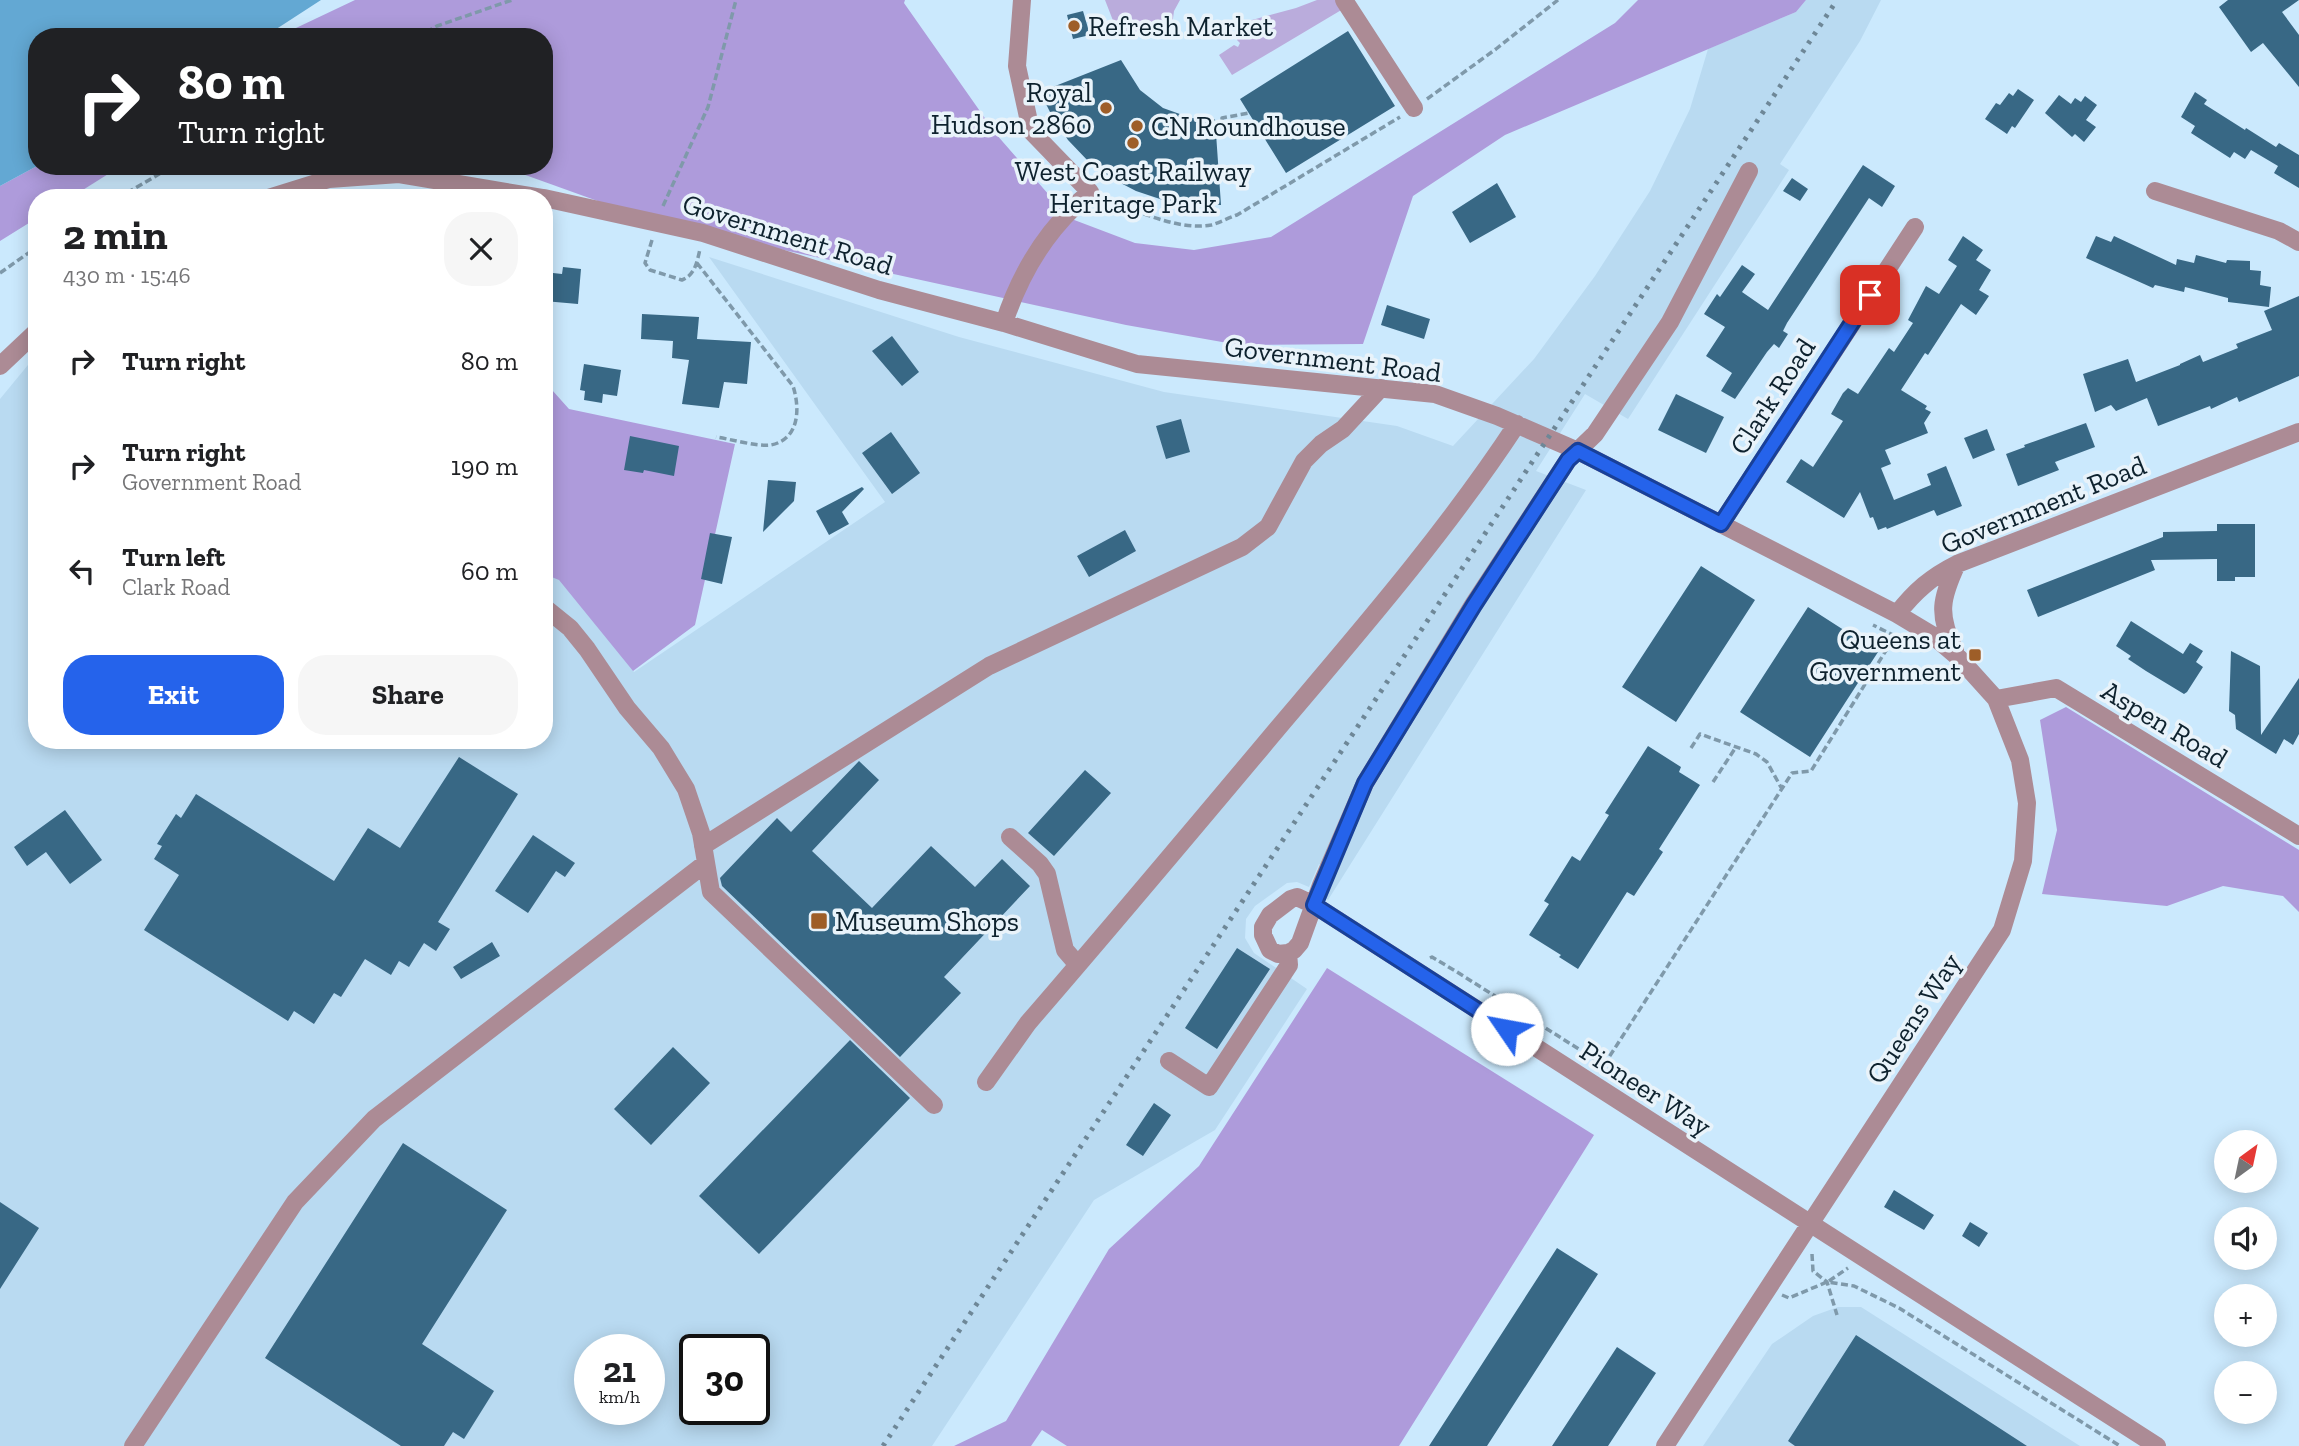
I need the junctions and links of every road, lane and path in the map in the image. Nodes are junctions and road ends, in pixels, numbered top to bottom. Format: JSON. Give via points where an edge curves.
{"nodes":[{"id":1,"x":512,"y":0,"type":"edge"},
{"id":2,"x":736,"y":0,"type":"edge"},
{"id":3,"x":1022,"y":0,"type":"edge"},
{"id":4,"x":1344,"y":0,"type":"edge"},
{"id":5,"x":1558,"y":0,"type":"edge"},
{"id":6,"x":433,"y":28,"type":"edge"},
{"id":7,"x":1414,"y":108,"type":"junction"},
{"id":8,"x":1249,"y":113,"type":"dead end"},
{"id":9,"x":1216,"y":134,"type":"dead end"},
{"id":10,"x":1749,"y":171,"type":"dead end"},
{"id":11,"x":158,"y":175,"type":"edge"},
{"id":12,"x":385,"y":175,"type":"edge"},
{"id":13,"x":405,"y":175,"type":"edge"},
{"id":14,"x":133,"y":189,"type":"edge"},
{"id":15,"x":296,"y":189,"type":"edge"},
{"id":16,"x":489,"y":189,"type":"edge"},
{"id":17,"x":2155,"y":191,"type":"dead end"},
{"id":18,"x":1090,"y":192,"type":"junction"},
{"id":19,"x":553,"y":200,"type":"edge"},
{"id":20,"x":656,"y":222,"type":"junction"},
{"id":21,"x":1915,"y":227,"type":"dead end"},
{"id":22,"x":703,"y":233,"type":"junction"},
{"id":23,"x":2299,"y":242,"type":"edge"},
{"id":24,"x":28,"y":253,"type":"edge"},
{"id":25,"x":697,"y":263,"type":"junction"},
{"id":26,"x":0,"y":273,"type":"edge"},
{"id":27,"x":1004,"y":323,"type":"junction"},
{"id":28,"x":28,"y":340,"type":"edge"},
{"id":29,"x":0,"y":366,"type":"edge"},
{"id":30,"x":1381,"y":388,"type":"junction"},
{"id":31,"x":1517,"y":424,"type":"junction"},
{"id":32,"x":2299,"y":432,"type":"edge"},
{"id":33,"x":716,"y":437,"type":"dead end"},
{"id":34,"x":1578,"y":451,"type":"junction"},
{"id":35,"x":1721,"y":524,"type":"junction"},
{"id":36,"x":1957,"y":564,"type":"junction"},
{"id":37,"x":553,"y":614,"type":"edge"},
{"id":38,"x":1897,"y":614,"type":"junction"},
{"id":39,"x":1873,"y":625,"type":"dead end"},
{"id":40,"x":1959,"y":658,"type":"junction"},
{"id":41,"x":1996,"y":699,"type":"junction"},
{"id":42,"x":1736,"y":747,"type":"junction"},
{"id":43,"x":1691,"y":748,"type":"dead end"},
{"id":44,"x":1713,"y":782,"type":"dead end"},
{"id":45,"x":1782,"y":789,"type":"junction"},
{"id":46,"x":2299,"y":836,"type":"edge"},
{"id":47,"x":1010,"y":837,"type":"dead end"},
{"id":48,"x":704,"y":855,"type":"junction"},
{"id":49,"x":1314,"y":905,"type":"junction"},
{"id":50,"x":1287,"y":953,"type":"junction"},
{"id":51,"x":1078,"y":965,"type":"junction"},
{"id":52,"x":1168,"y":1061,"type":"dead end"},
{"id":53,"x":1604,"y":1065,"type":"dead end"},
{"id":54,"x":986,"y":1082,"type":"dead end"},
{"id":55,"x":934,"y":1105,"type":"dead end"},
{"id":56,"x":1809,"y":1224,"type":"junction"},
{"id":57,"x":1859,"y":1256,"type":"junction"},
{"id":58,"x":1827,"y":1282,"type":"junction"},
{"id":59,"x":1766,"y":1290,"type":"junction"},
{"id":60,"x":1836,"y":1315,"type":"dead end"},
{"id":61,"x":133,"y":1446,"type":"edge"},
{"id":62,"x":1665,"y":1446,"type":"edge"},
{"id":63,"x":2120,"y":1446,"type":"edge"},
{"id":64,"x":2157,"y":1446,"type":"edge"}],
"edges":[{"from":1,"to":6,"type":"path"},
{"from":2,"to":20,"type":"path","via":[[708,107]]},
{"from":3,"to":18,"type":"street","via":[[1017,66],[1031,131]]},
{"from":4,"to":7,"type":"street"},
{"from":5,"to":7,"type":"path"},
{"from":7,"to":18,"type":"path","via":[[1237,215],[1211,225],[1152,217]]},
{"from":8,"to":9,"type":"path","via":[[1222,118],[1223,134]]},
{"from":10,"to":34,"type":"street","via":[[1670,322],[1595,434]]},
{"from":11,"to":14,"type":"path"},
{"from":12,"to":15,"type":"street","name":"Government Road","via":[[328,179]]},
{"from":13,"to":16,"type":"street","name":"Government Road"},
{"from":17,"to":23,"type":"street","via":[[2279,231]]},
{"from":18,"to":27,"type":"street","via":[[1039,250],[1014,292]]},
{"from":19,"to":20,"type":"street","name":"Government Road"},
{"from":20,"to":22,"type":"street","name":"Government Road"},
{"from":20,"to":25,"type":"path","via":[[645,263],[650,270],[682,280]]},
{"from":21,"to":35,"type":"street","name":"Clark Road"},
{"from":22,"to":25,"type":"path"},
{"from":22,"to":27,"type":"street","name":"Government Road","via":[[879,290]]},
{"from":24,"to":26,"type":"path"},
{"from":25,"to":33,"type":"path","via":[[793,386],[797,400],[798,417],[791,432],[778,442],[769,445]]},
{"from":27,"to":30,"type":"street","name":"Government Road","via":[[1137,364]]},
{"from":28,"to":29,"type":"street"},
{"from":30,"to":31,"type":"street","name":"Government Road","via":[[1435,394]]},
{"from":30,"to":48,"type":"street","via":[[1343,429],[1304,461],[1268,527],[1242,547],[989,666]]},
{"from":31,"to":34,"type":"street","name":"Government Road"},
{"from":31,"to":51,"type":"street","via":[[1439,534]]},
{"from":32,"to":36,"type":"street","name":"Government Road"},
{"from":34,"to":35,"type":"street","name":"Government Road"},
{"from":34,"to":49,"type":"street","via":[[1474,605],[1365,783]]},
{"from":35,"to":38,"type":"street","name":"Government Road"},
{"from":36,"to":38,"type":"street","name":"Government Road","via":[[1919,587]]},
{"from":36,"to":40,"type":"street","via":[[1942,607],[1946,632]]},
{"from":37,"to":48,"type":"street","via":[[587,649],[661,748],[686,789]]},
{"from":38,"to":40,"type":"street","name":"Queens Way"},
{"from":39,"to":45,"type":"path","via":[[1895,636],[1811,771],[1792,774]]},
{"from":40,"to":41,"type":"street","name":"Queens Way"},
{"from":41,"to":46,"type":"street","name":"Aspen Road","via":[[2056,688]]},
{"from":41,"to":56,"type":"street","name":"Queens Way","via":[[2020,760],[2027,803],[2023,861],[2003,930]]},
{"from":42,"to":43,"type":"path","via":[[1700,734]]},
{"from":42,"to":44,"type":"path"},
{"from":42,"to":45,"type":"path","via":[[1767,762]]},
{"from":45,"to":53,"type":"path"},
{"from":47,"to":51,"type":"street","via":[[1047,874],[1065,950]]},
{"from":48,"to":55,"type":"street","via":[[711,892]]},
{"from":48,"to":61,"type":"street","via":[[374,1119],[295,1202]]},
{"from":49,"to":50,"type":"street","via":[[1300,943]]},
{"from":49,"to":50,"type":"street","via":[[1303,898],[1291,899],[1266,919],[1265,943],[1278,954]]},
{"from":49,"to":56,"type":"street","name":"Pioneer Way"},
{"from":50,"to":52,"type":"street","via":[[1289,965],[1209,1087]]},
{"from":51,"to":54,"type":"street"},
{"from":56,"to":57,"type":"street","name":"Pioneer Way"},
{"from":56,"to":58,"type":"path","via":[[1813,1271]]},
{"from":56,"to":59,"type":"street","name":"Queens Way"},
{"from":57,"to":58,"type":"path"},
{"from":57,"to":64,"type":"street","name":"Pioneer Way"},
{"from":58,"to":59,"type":"path","via":[[1789,1298]]},
{"from":58,"to":60,"type":"path"},
{"from":58,"to":63,"type":"path","via":[[1854,1286],[1899,1308]]},
{"from":59,"to":62,"type":"street","name":"Queens Way"}]}
